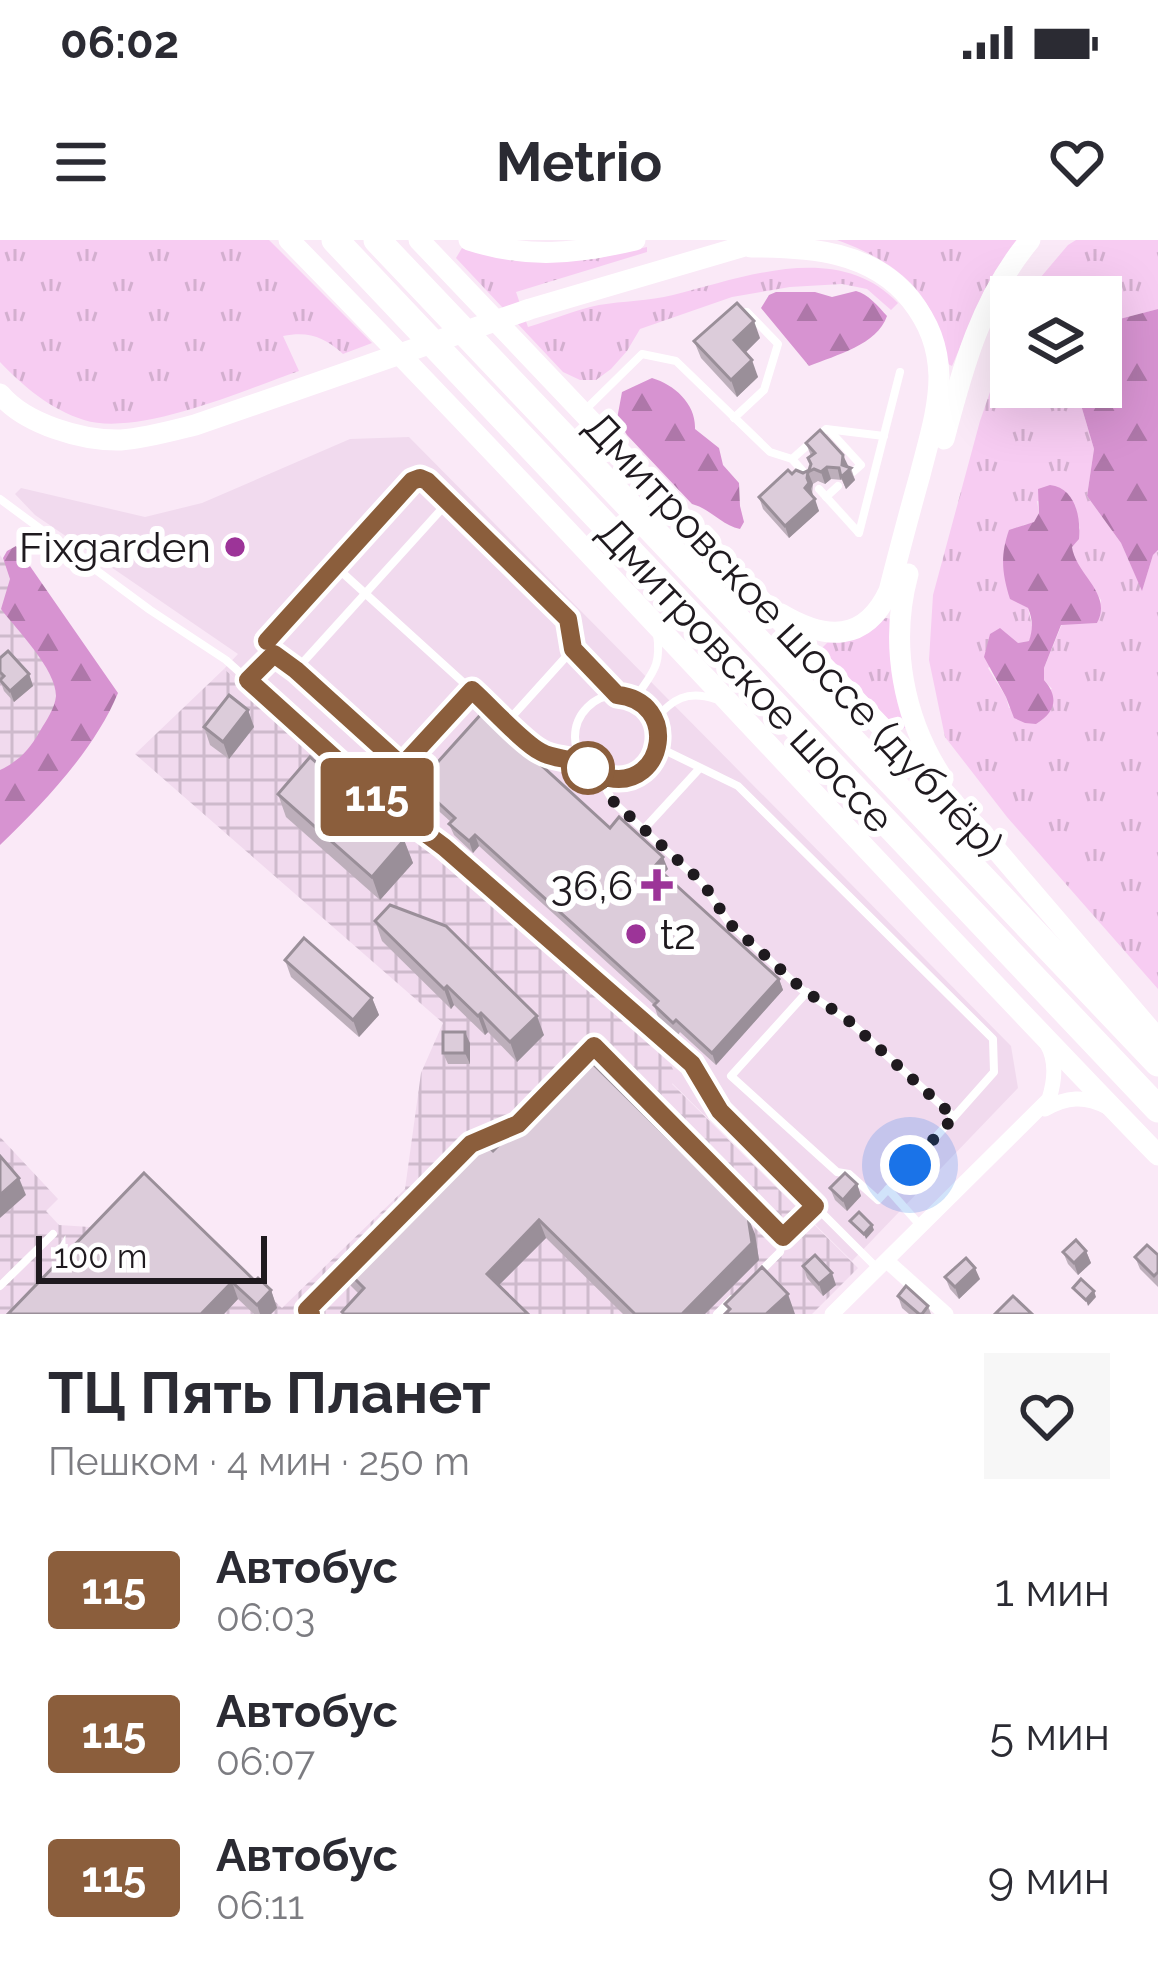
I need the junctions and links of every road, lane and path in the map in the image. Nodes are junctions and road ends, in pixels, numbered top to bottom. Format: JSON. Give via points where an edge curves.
{"nodes":[{"id":1,"x":289,"y":240,"type":"edge"},
{"id":2,"x":334,"y":240,"type":"edge"},
{"id":3,"x":377,"y":240,"type":"edge"},
{"id":4,"x":419,"y":240,"type":"edge"},
{"id":5,"x":469,"y":240,"type":"edge"},
{"id":6,"x":635,"y":240,"type":"edge"},
{"id":7,"x":765,"y":240,"type":"edge"},
{"id":8,"x":1030,"y":240,"type":"edge"},
{"id":9,"x":739,"y":247,"type":"junction"},
{"id":10,"x":728,"y":312,"type":"edge"},
{"id":11,"x":900,"y":372,"type":"dead end"},
{"id":12,"x":0,"y":394,"type":"edge"},
{"id":13,"x":583,"y":411,"type":"junction"},
{"id":14,"x":734,"y":418,"type":"junction"},
{"id":15,"x":829,"y":430,"type":"junction"},
{"id":16,"x":884,"y":436,"type":"junction"},
{"id":17,"x":847,"y":450,"type":"junction"},
{"id":18,"x":839,"y":457,"type":"edge"},
{"id":19,"x":792,"y":460,"type":"junction"},
{"id":20,"x":816,"y":462,"type":"edge"},
{"id":21,"x":853,"y":472,"type":"edge"},
{"id":22,"x":838,"y":486,"type":"edge"},
{"id":23,"x":0,"y":499,"type":"edge"},
{"id":24,"x":448,"y":502,"type":"junction"},
{"id":25,"x":335,"y":566,"type":"junction"},
{"id":26,"x":365,"y":593,"type":"junction"},
{"id":27,"x":758,"y":598,"type":"junction"},
{"id":28,"x":656,"y":626,"type":"junction"},
{"id":29,"x":573,"y":649,"type":"junction"},
{"id":30,"x":274,"y":654,"type":"junction"},
{"id":31,"x":296,"y":670,"type":"junction"},
{"id":32,"x":248,"y":680,"type":"junction"},
{"id":33,"x":472,"y":690,"type":"junction"},
{"id":34,"x":617,"y":695,"type":"junction"},
{"id":35,"x":635,"y":699,"type":"junction"},
{"id":36,"x":725,"y":702,"type":"junction"},
{"id":37,"x":655,"y":719,"type":"junction"},
{"id":38,"x":507,"y":722,"type":"junction"},
{"id":39,"x":658,"y":747,"type":"junction"},
{"id":40,"x":584,"y":764,"type":"junction"},
{"id":41,"x":700,"y":768,"type":"junction"},
{"id":42,"x":598,"y":775,"type":"junction"},
{"id":43,"x":644,"y":830,"type":"junction"},
{"id":44,"x":982,"y":833,"type":"junction"},
{"id":45,"x":807,"y":992,"type":"junction"},
{"id":46,"x":1042,"y":1036,"type":"junction"},
{"id":47,"x":1158,"y":1039,"type":"edge"},
{"id":48,"x":1158,"y":1063,"type":"edge"},
{"id":49,"x":1158,"y":1109,"type":"edge"},
{"id":50,"x":1116,"y":1111,"type":"junction"},
{"id":51,"x":1037,"y":1113,"type":"junction"},
{"id":52,"x":954,"y":1117,"type":"junction"},
{"id":53,"x":471,"y":1144,"type":"edge"},
{"id":54,"x":1158,"y":1155,"type":"edge"},
{"id":55,"x":888,"y":1189,"type":"junction"},
{"id":56,"x":815,"y":1206,"type":"junction"},
{"id":57,"x":921,"y":1227,"type":"junction"},
{"id":58,"x":53,"y":1234,"type":"dead end"},
{"id":59,"x":783,"y":1237,"type":"junction"},
{"id":60,"x":356,"y":1260,"type":"edge"},
{"id":61,"x":882,"y":1265,"type":"junction"},
{"id":62,"x":749,"y":1283,"type":"edge"},
{"id":63,"x":0,"y":1286,"type":"edge"},
{"id":64,"x":733,"y":1299,"type":"edge"},
{"id":65,"x":307,"y":1313,"type":"edge"},
{"id":66,"x":717,"y":1314,"type":"edge"},
{"id":67,"x":832,"y":1314,"type":"edge"},
{"id":68,"x":946,"y":1314,"type":"edge"}],
"edges":[{"from":1,"to":28,"type":"main road"},
{"from":2,"to":49,"type":"highway","name":"Дмитровское шоссе"},
{"from":3,"to":48,"type":"highway","name":"Дмитровское шоссе"},
{"from":4,"to":13,"type":"main road","name":"Дмитровское шоссе (дублёр)"},
{"from":5,"to":6,"type":"main road","via":[[540,254]]},
{"from":7,"to":9,"type":"main road"},
{"from":8,"to":44,"type":"main road","via":[[974,334],[900,619],[906,699],[923,747]]},
{"from":9,"to":12,"type":"main road","via":[[530,308],[195,425],[118,440],[80,435],[43,423]]},
{"from":9,"to":27,"type":"main road","via":[[831,253],[885,274],[926,320],[938,352],[935,417],[889,591],[874,616],[860,627],[820,631]]},
{"from":10,"to":14,"type":"lane","via":[[747,312],[778,344],[764,390]]},
{"from":11,"to":16,"type":"lane"},
{"from":13,"to":14,"type":"lane","via":[[642,354],[676,361]]},
{"from":13,"to":27,"type":"main road","name":"Дмитровское шоссе (дублёр)"},
{"from":14,"to":19,"type":"lane","via":[[770,452]]},
{"from":15,"to":16,"type":"lane"},
{"from":15,"to":17,"type":"lane"},
{"from":15,"to":19,"type":"lane"},
{"from":16,"to":22,"type":"lane","via":[[859,533],[823,493]]},
{"from":17,"to":18,"type":"lane"},
{"from":17,"to":21,"type":"lane","via":[[861,465]]},
{"from":19,"to":20,"type":"lane","via":[[806,474]]},
{"from":23,"to":32,"type":"lane"},
{"from":24,"to":25,"type":"lane","via":[[427,481],[412,481]]},
{"from":24,"to":26,"type":"lane"},
{"from":24,"to":29,"type":"lane","via":[[568,619]]},
{"from":25,"to":26,"type":"lane"},
{"from":25,"to":30,"type":"lane","via":[[267,641]]},
{"from":26,"to":31,"type":"lane"},
{"from":26,"to":33,"type":"lane"},
{"from":27,"to":44,"type":"main road","name":"Дмитровское шоссе (дублёр)"},
{"from":28,"to":35,"type":"lane","via":[[657,666]]},
{"from":28,"to":36,"type":"main road"},
{"from":29,"to":34,"type":"lane"},
{"from":29,"to":38,"type":"lane"},
{"from":30,"to":31,"type":"lane"},
{"from":30,"to":32,"type":"lane"},
{"from":31,"to":33,"type":"lane","via":[[402,766]]},
{"from":32,"to":56,"type":"lane","via":[[692,1064],[720,1111]]},
{"from":33,"to":38,"type":"lane"},
{"from":34,"to":35,"type":"lane"},
{"from":34,"to":40,"type":"lane","via":[[598,699],[579,719],[575,746]]},
{"from":35,"to":37,"type":"lane"},
{"from":36,"to":37,"type":"lane","via":[[686,695]]},
{"from":36,"to":46,"type":"main road"},
{"from":37,"to":39,"type":"lane"},
{"from":38,"to":40,"type":"lane","via":[[540,752]]},
{"from":39,"to":41,"type":"lane"},
{"from":39,"to":42,"type":"lane","via":[[634,775]]},
{"from":40,"to":42,"type":"lane"},
{"from":41,"to":43,"type":"lane"},
{"from":41,"to":52,"type":"lane","via":[[738,786],[993,1039],[994,1072]]},
{"from":42,"to":43,"type":"lane"},
{"from":43,"to":45,"type":"lane","via":[[703,883],[729,923]]},
{"from":44,"to":47,"type":"main road","name":"Дмитровское шоссе (дублёр)"},
{"from":45,"to":52,"type":"lane"},
{"from":45,"to":55,"type":"lane","via":[[731,1076],[837,1172],[878,1200]]},
{"from":46,"to":50,"type":"main road"},
{"from":46,"to":51,"type":"street","via":[[1054,1084]]},
{"from":50,"to":51,"type":"street","via":[[1069,1099]]},
{"from":50,"to":54,"type":"main road"},
{"from":51,"to":57,"type":"street"},
{"from":52,"to":55,"type":"lane"},
{"from":53,"to":59,"type":"lane","via":[[518,1124],[594,1046]]},
{"from":55,"to":57,"type":"lane"},
{"from":56,"to":59,"type":"lane"},
{"from":56,"to":61,"type":"lane"},
{"from":57,"to":61,"type":"street"},
{"from":58,"to":63,"type":"lane"},
{"from":59,"to":62,"type":"lane","via":[[780,1252]]},
{"from":60,"to":65,"type":"lane"},
{"from":61,"to":67,"type":"street"},
{"from":61,"to":68,"type":"street"},
{"from":64,"to":66,"type":"lane"}]}
